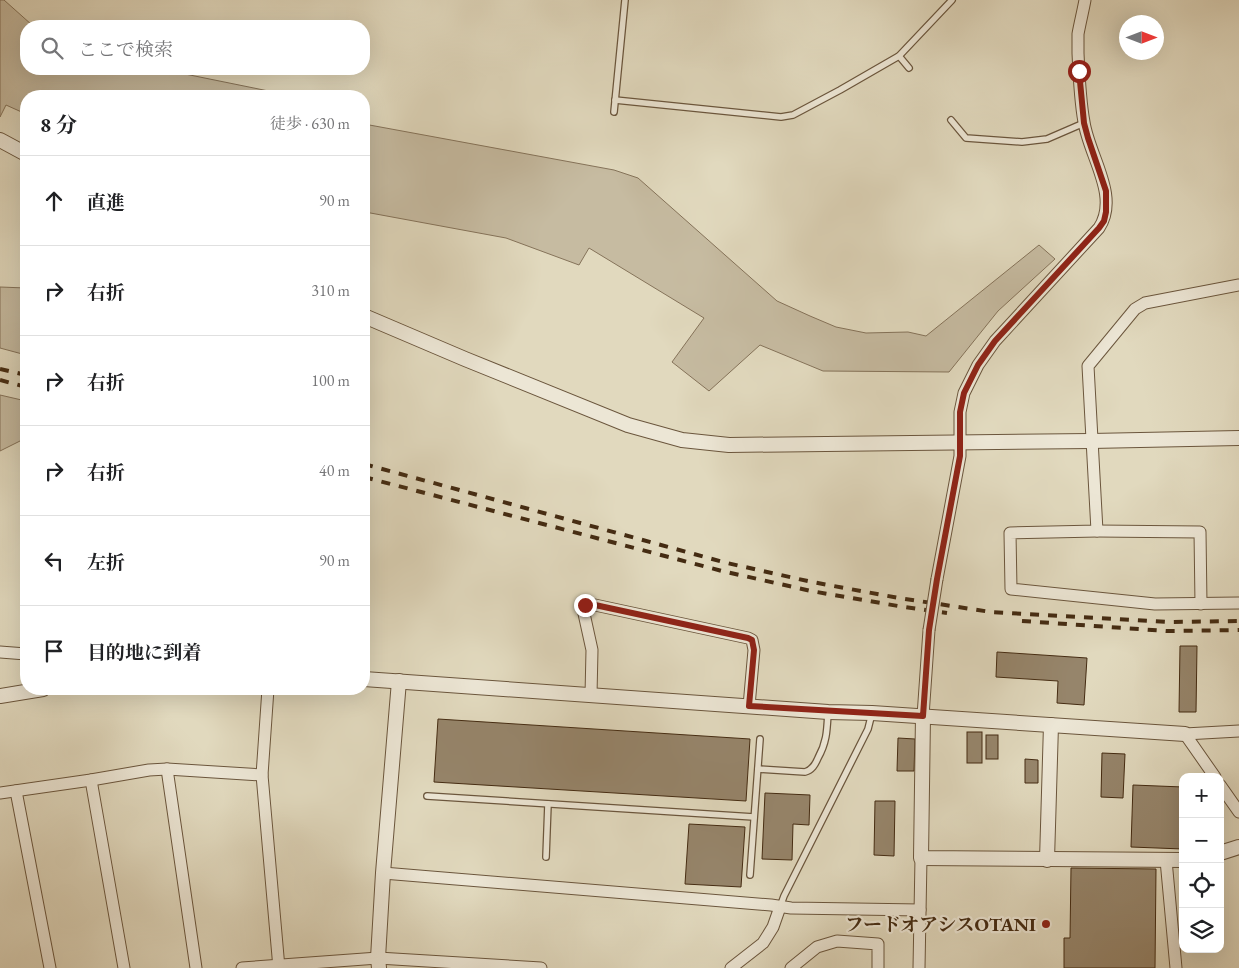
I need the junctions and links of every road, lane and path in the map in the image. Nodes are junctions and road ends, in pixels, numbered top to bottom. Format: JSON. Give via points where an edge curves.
{"nodes":[{"id":1,"x":625,"y":0,"type":"edge"},
{"id":2,"x":952,"y":0,"type":"edge"},
{"id":3,"x":1085,"y":0,"type":"edge"},
{"id":4,"x":899,"y":56,"type":"junction"},
{"id":5,"x":909,"y":68,"type":"dead end"},
{"id":6,"x":615,"y":100,"type":"junction"},
{"id":7,"x":614,"y":112,"type":"dead end"},
{"id":8,"x":951,"y":120,"type":"dead end"},
{"id":9,"x":1084,"y":123,"type":"junction"},
{"id":10,"x":0,"y":140,"type":"edge"},
{"id":11,"x":20,"y":151,"type":"edge"},
{"id":12,"x":1239,"y":285,"type":"edge"},
{"id":13,"x":370,"y":319,"type":"edge"},
{"id":14,"x":1239,"y":438,"type":"edge"},
{"id":15,"x":1092,"y":441,"type":"junction"},
{"id":16,"x":961,"y":442,"type":"junction"},
{"id":17,"x":1097,"y":532,"type":"junction"},
{"id":18,"x":1239,"y":603,"type":"edge"},
{"id":19,"x":1201,"y":604,"type":"junction"},
{"id":20,"x":0,"y":652,"type":"edge"},
{"id":21,"x":20,"y":654,"type":"edge"},
{"id":22,"x":370,"y":679,"type":"edge"},
{"id":23,"x":399,"y":681,"type":"junction"},
{"id":24,"x":20,"y":693,"type":"edge"},
{"id":25,"x":268,"y":695,"type":"edge"},
{"id":26,"x":0,"y":696,"type":"edge"},
{"id":27,"x":591,"y":696,"type":"junction"},
{"id":28,"x":749,"y":706,"type":"junction"},
{"id":29,"x":828,"y":712,"type":"junction"},
{"id":30,"x":872,"y":713,"type":"junction"},
{"id":31,"x":923,"y":716,"type":"junction"},
{"id":32,"x":1051,"y":725,"type":"junction"},
{"id":33,"x":1239,"y":731,"type":"edge"},
{"id":34,"x":1185,"y":734,"type":"junction"},
{"id":35,"x":760,"y":739,"type":"dead end"},
{"id":36,"x":167,"y":769,"type":"junction"},
{"id":37,"x":758,"y":769,"type":"junction"},
{"id":38,"x":1212,"y":773,"type":"edge"},
{"id":39,"x":262,"y":775,"type":"junction"},
{"id":40,"x":91,"y":780,"type":"junction"},
{"id":41,"x":16,"y":791,"type":"junction"},
{"id":42,"x":1224,"y":791,"type":"edge"},
{"id":43,"x":0,"y":793,"type":"edge"},
{"id":44,"x":427,"y":796,"type":"dead end"},
{"id":45,"x":548,"y":804,"type":"junction"},
{"id":46,"x":1239,"y":812,"type":"edge"},
{"id":47,"x":754,"y":818,"type":"junction"},
{"id":48,"x":1239,"y":847,"type":"edge"},
{"id":49,"x":1224,"y":852,"type":"edge"},
{"id":50,"x":546,"y":857,"type":"dead end"},
{"id":51,"x":921,"y":858,"type":"junction"},
{"id":52,"x":1047,"y":860,"type":"junction"},
{"id":53,"x":1166,"y":860,"type":"junction"},
{"id":54,"x":1179,"y":860,"type":"edge"},
{"id":55,"x":383,"y":873,"type":"junction"},
{"id":56,"x":750,"y":875,"type":"dead end"},
{"id":57,"x":780,"y":907,"type":"junction"},
{"id":58,"x":920,"y":910,"type":"junction"},
{"id":59,"x":378,"y":963,"type":"edge"},
{"id":60,"x":279,"y":966,"type":"edge"},
{"id":61,"x":507,"y":967,"type":"edge"},
{"id":62,"x":50,"y":968,"type":"edge"},
{"id":63,"x":124,"y":968,"type":"edge"},
{"id":64,"x":196,"y":968,"type":"edge"},
{"id":65,"x":242,"y":968,"type":"edge"},
{"id":66,"x":541,"y":968,"type":"edge"},
{"id":67,"x":731,"y":968,"type":"edge"},
{"id":68,"x":791,"y":968,"type":"edge"},
{"id":69,"x":878,"y":968,"type":"edge"},
{"id":70,"x":883,"y":968,"type":"edge"},
{"id":71,"x":920,"y":968,"type":"edge"},
{"id":72,"x":1176,"y":968,"type":"edge"}],
"edges":[{"from":1,"to":6,"type":"lane"},
{"from":2,"to":4,"type":"lane"},
{"from":3,"to":9,"type":"street","via":[[1078,35]]},
{"from":4,"to":5,"type":"lane"},
{"from":4,"to":6,"type":"lane","via":[[793,115],[781,117]]},
{"from":6,"to":7,"type":"lane"},
{"from":8,"to":9,"type":"lane","via":[[966,138],[1022,142],[1047,139]]},
{"from":9,"to":16,"type":"street","via":[[1106,191],[1104,221],[995,341],[978,365],[964,393],[960,412]]},
{"from":10,"to":11,"type":"street"},
{"from":12,"to":15,"type":"street","via":[[1145,303],[1135,309],[1088,366]]},
{"from":13,"to":16,"type":"street","via":[[628,425],[682,440],[729,445]]},
{"from":14,"to":15,"type":"street"},
{"from":15,"to":16,"type":"street"},
{"from":15,"to":17,"type":"street"},
{"from":16,"to":31,"type":"street","bridge":true,"via":[[929,630]]},
{"from":17,"to":19,"type":"street","via":[[1200,532]]},
{"from":17,"to":19,"type":"street","via":[[1010,533],[1011,589],[1155,604]]},
{"from":18,"to":19,"type":"street"},
{"from":20,"to":21,"type":"street"},
{"from":22,"to":23,"type":"street"},
{"from":23,"to":27,"type":"street"},
{"from":23,"to":55,"type":"street"},
{"from":24,"to":26,"type":"street"},
{"from":25,"to":39,"type":"street"},
{"from":27,"to":28,"type":"street"},
{"from":27,"to":28,"type":"street","via":[[592,650],[583,609],[585,605],[752,640]]},
{"from":28,"to":29,"type":"street"},
{"from":29,"to":30,"type":"street"},
{"from":29,"to":37,"type":"lane","via":[[824,746],[810,770]]},
{"from":30,"to":31,"type":"street"},
{"from":30,"to":57,"type":"lane","via":[[868,729]]},
{"from":31,"to":32,"type":"street"},
{"from":31,"to":51,"type":"street"},
{"from":32,"to":34,"type":"street"},
{"from":32,"to":52,"type":"street"},
{"from":33,"to":34,"type":"street"},
{"from":34,"to":38,"type":"street"},
{"from":35,"to":37,"type":"lane"},
{"from":36,"to":39,"type":"street"},
{"from":36,"to":40,"type":"street"},
{"from":36,"to":64,"type":"street"},
{"from":37,"to":47,"type":"lane"},
{"from":39,"to":60,"type":"street"},
{"from":40,"to":41,"type":"street"},
{"from":40,"to":63,"type":"street"},
{"from":41,"to":43,"type":"street"},
{"from":41,"to":62,"type":"street"},
{"from":42,"to":46,"type":"street"},
{"from":44,"to":45,"type":"lane"},
{"from":45,"to":47,"type":"lane"},
{"from":45,"to":50,"type":"lane"},
{"from":47,"to":56,"type":"lane"},
{"from":48,"to":49,"type":"street"},
{"from":51,"to":52,"type":"street"},
{"from":51,"to":58,"type":"street"},
{"from":52,"to":53,"type":"street"},
{"from":53,"to":54,"type":"street"},
{"from":53,"to":72,"type":"street"},
{"from":55,"to":57,"type":"street"},
{"from":55,"to":59,"type":"street"},
{"from":57,"to":58,"type":"street"},
{"from":57,"to":67,"type":"street","via":[[764,943]]},
{"from":58,"to":71,"type":"street"},
{"from":59,"to":60,"type":"street"},
{"from":59,"to":61,"type":"street"},
{"from":60,"to":65,"type":"street"},
{"from":61,"to":66,"type":"street"},
{"from":68,"to":69,"type":"street","via":[[817,947],[837,941],[878,944]]},
{"from":69,"to":70,"type":"street"}]}
